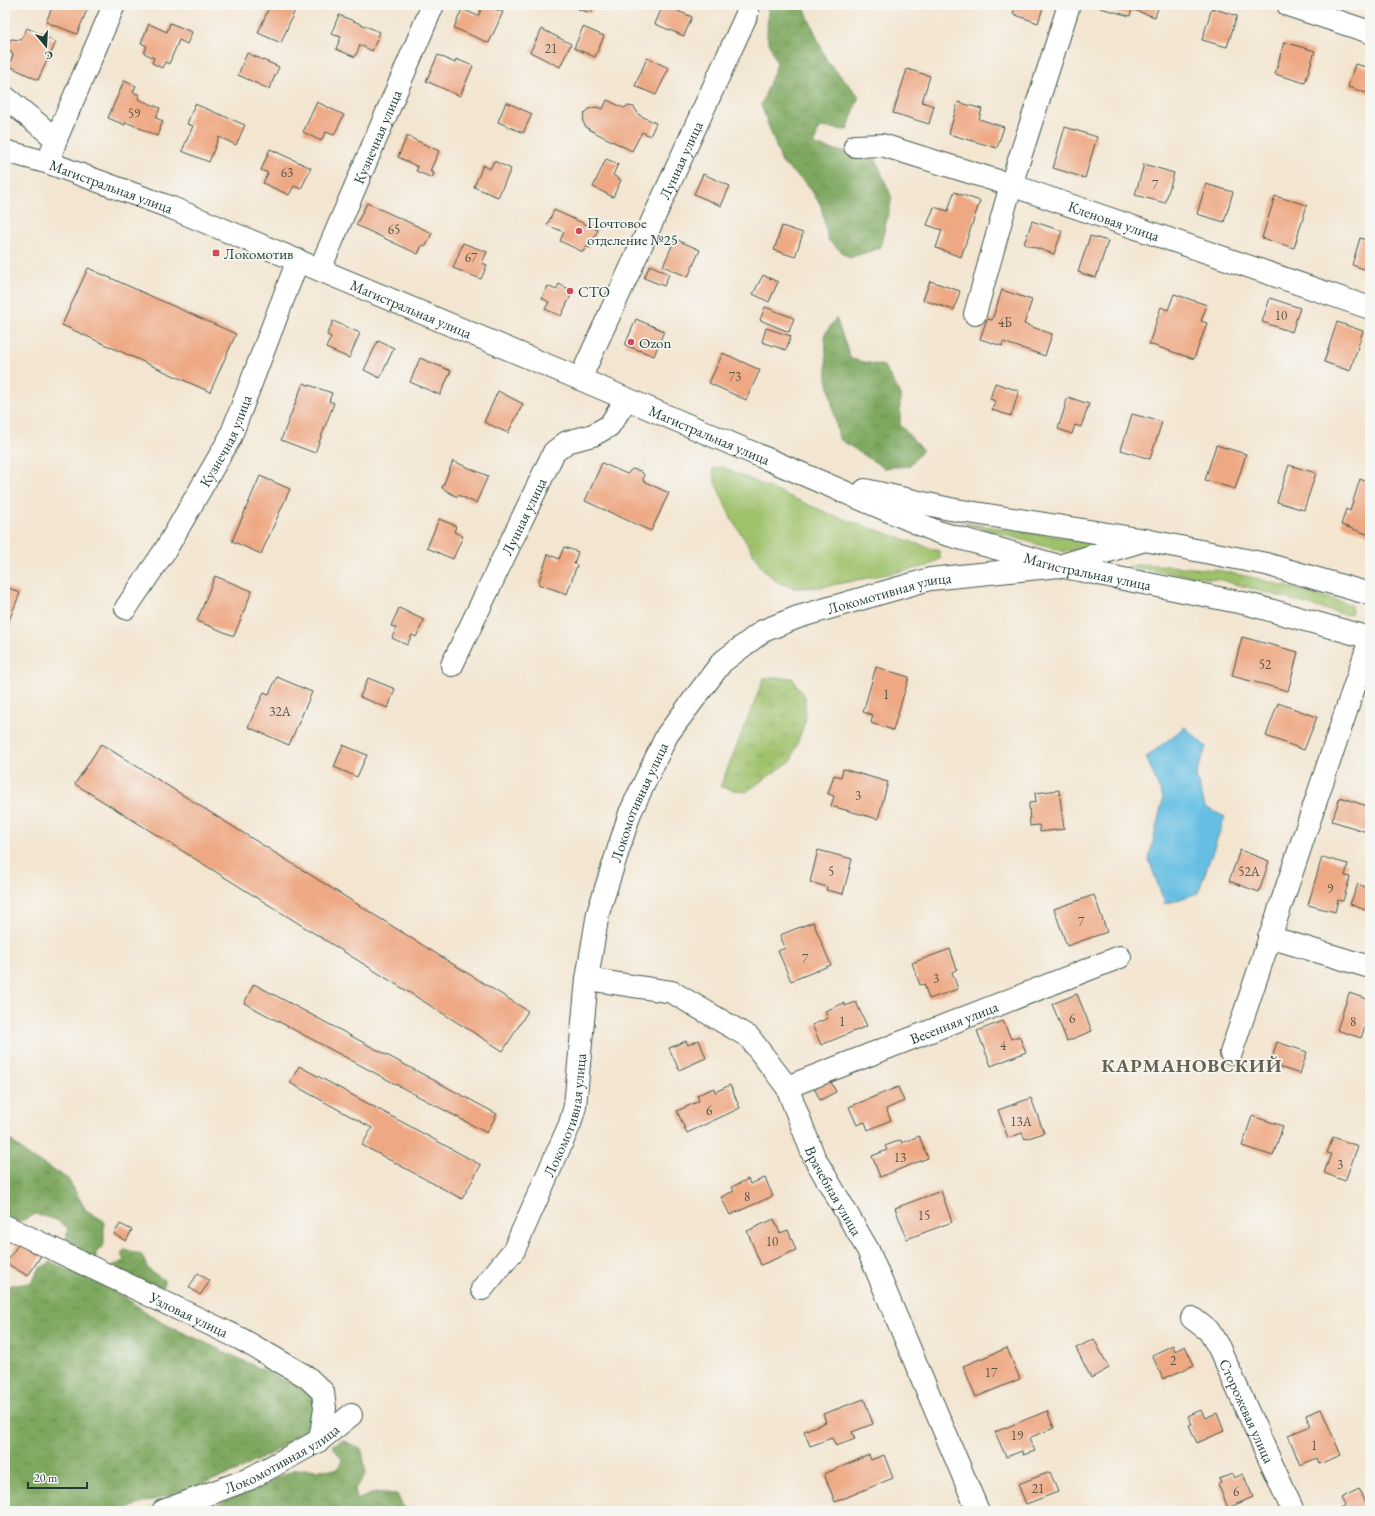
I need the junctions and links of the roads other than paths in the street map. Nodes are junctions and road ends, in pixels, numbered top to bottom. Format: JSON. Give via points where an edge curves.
{"nodes":[{"id":1,"x":114,"y":5,"type":"edge"},
{"id":2,"x":433,"y":5,"type":"edge"},
{"id":3,"x":747,"y":5,"type":"edge"},
{"id":4,"x":1069,"y":5,"type":"edge"},
{"id":5,"x":1288,"y":5,"type":"edge"},
{"id":6,"x":1370,"y":32,"type":"edge"},
{"id":7,"x":5,"y":97,"type":"edge"},
{"id":8,"x":56,"y":139,"type":"junction"},
{"id":9,"x":855,"y":146,"type":"dead end"},
{"id":10,"x":5,"y":151,"type":"edge"},
{"id":11,"x":49,"y":163,"type":"junction"},
{"id":12,"x":1011,"y":185,"type":"junction"},
{"id":13,"x":298,"y":260,"type":"junction"},
{"id":14,"x":320,"y":269,"type":"junction"},
{"id":15,"x":1370,"y":308,"type":"edge"},
{"id":16,"x":975,"y":314,"type":"dead end"},
{"id":17,"x":580,"y":379,"type":"junction"},
{"id":18,"x":627,"y":399,"type":"junction"},
{"id":19,"x":814,"y":479,"type":"junction"},
{"id":20,"x":1145,"y":540,"type":"junction"},
{"id":21,"x":1059,"y":566,"type":"junction"},
{"id":22,"x":1370,"y":594,"type":"edge"},
{"id":23,"x":126,"y":608,"type":"dead end"},
{"id":24,"x":1370,"y":639,"type":"edge"},
{"id":25,"x":452,"y":665,"type":"dead end"},
{"id":26,"x":1269,"y":937,"type":"junction"},
{"id":27,"x":1120,"y":957,"type":"dead end"},
{"id":28,"x":1370,"y":967,"type":"edge"},
{"id":29,"x":588,"y":979,"type":"junction"},
{"id":30,"x":1231,"y":1052,"type":"dead end"},
{"id":31,"x":787,"y":1087,"type":"junction"},
{"id":32,"x":5,"y":1226,"type":"edge"},
{"id":33,"x":482,"y":1290,"type":"dead end"},
{"id":34,"x":1192,"y":1318,"type":"dead end"},
{"id":35,"x":351,"y":1415,"type":"dead end"},
{"id":36,"x":320,"y":1440,"type":"junction"},
{"id":37,"x":163,"y":1511,"type":"edge"},
{"id":38,"x":978,"y":1511,"type":"edge"},
{"id":39,"x":1293,"y":1511,"type":"edge"}],
"edges":[{"from":1,"to":8,"type":"street"},
{"from":2,"to":14,"type":"street","name":"Кузнечная улица"},
{"from":3,"to":17,"type":"street","name":"Лунная улица","via":[[747,14]]},
{"from":4,"to":12,"type":"street"},
{"from":5,"to":6,"type":"street"},
{"from":7,"to":8,"type":"street"},
{"from":8,"to":11,"type":"street"},
{"from":9,"to":12,"type":"street","name":"Кленовая улица","via":[[882,145]]},
{"from":10,"to":11,"type":"street","name":"Магистральная улица"},
{"from":11,"to":13,"type":"street","name":"Магистральная улица","via":[[172,208]]},
{"from":12,"to":15,"type":"street","name":"Кленовая улица"},
{"from":12,"to":16,"type":"street"},
{"from":13,"to":14,"type":"street","name":"Магистральная улица"},
{"from":13,"to":23,"type":"street","name":"Кузнечная улица","via":[[230,438],[166,549]]},
{"from":14,"to":17,"type":"street","name":"Магистральная улица"},
{"from":17,"to":18,"type":"street","name":"Магистральная улица"},
{"from":18,"to":19,"type":"street","name":"Магистральная улица"},
{"from":18,"to":25,"type":"street","name":"Лунная улица","via":[[609,426],[593,435],[567,442],[554,452]]},
{"from":19,"to":20,"type":"street","name":"Магистральная улица","via":[[950,509]]},
{"from":19,"to":21,"type":"street","name":"Магистральная улица","via":[[938,532]]},
{"from":20,"to":21,"type":"street"},
{"from":20,"to":22,"type":"street","name":"Магистральная улица","via":[[1266,564]]},
{"from":21,"to":24,"type":"street","name":"Магистральная улица","via":[[1248,604]]},
{"from":21,"to":29,"type":"street","name":"Локомотивная улица","via":[[930,580],[798,617],[762,631],[722,662],[667,735],[630,813],[598,913]]},
{"from":24,"to":26,"type":"street"},
{"from":26,"to":28,"type":"street"},
{"from":26,"to":30,"type":"street"},
{"from":27,"to":31,"type":"street","name":"Весенняя улица"},
{"from":29,"to":31,"type":"street","name":"Врачебная улица","via":[[672,992],[749,1037]]},
{"from":29,"to":33,"type":"street","name":"Локомотивная улица","via":[[570,1124],[514,1250]]},
{"from":31,"to":38,"type":"street","name":"Врачебная улица","via":[[814,1157],[868,1250]]},
{"from":32,"to":36,"type":"street","name":"Узловая улица","via":[[241,1339],[307,1378],[323,1392],[325,1409]]},
{"from":34,"to":39,"type":"street","name":"Сторожевая улица","via":[[1209,1331],[1220,1348]]},
{"from":35,"to":36,"type":"street","name":"Локомотивная улица"},
{"from":36,"to":37,"type":"street","name":"Локомотивная улица","via":[[249,1479]]}]}
